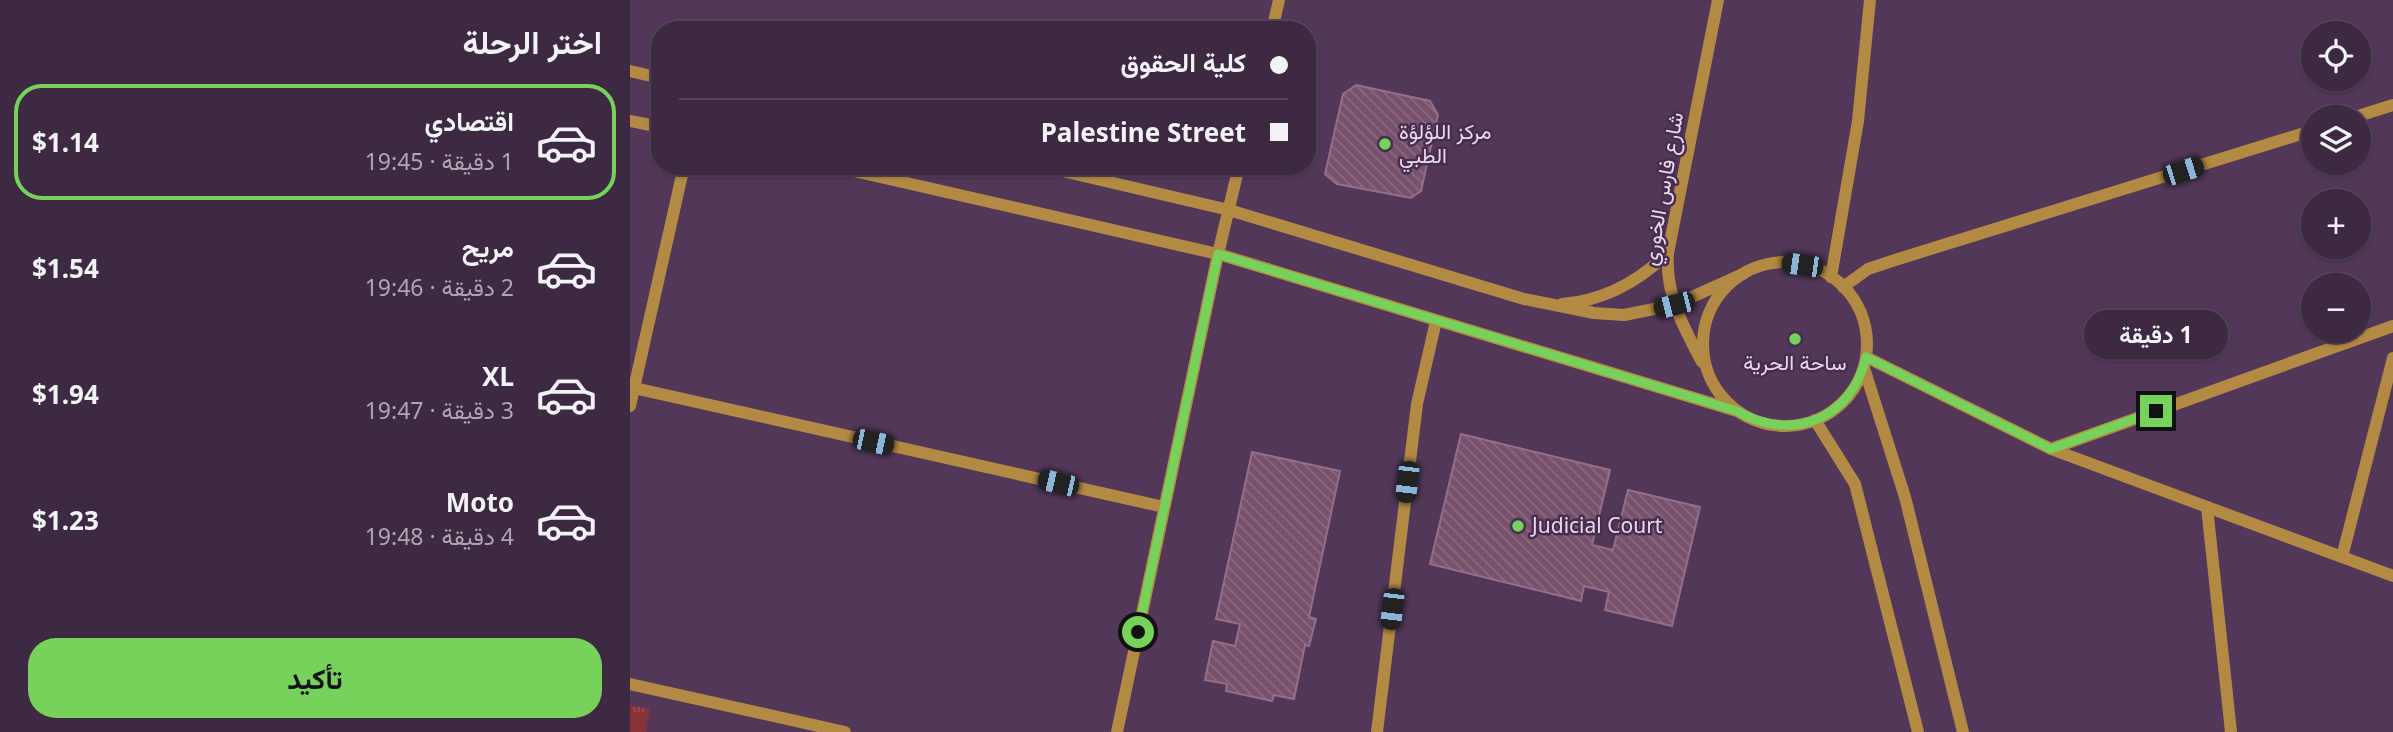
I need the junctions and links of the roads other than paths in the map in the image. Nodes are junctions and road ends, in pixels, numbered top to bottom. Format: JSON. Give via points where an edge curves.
{"nodes":[{"id":1,"x":1279,"y":0,"type":"edge"},
{"id":2,"x":1718,"y":0,"type":"edge"},
{"id":3,"x":1870,"y":0,"type":"edge"},
{"id":4,"x":1274,"y":21,"type":"edge"},
{"id":5,"x":630,"y":71,"type":"edge"},
{"id":6,"x":651,"y":76,"type":"edge"},
{"id":7,"x":2393,"y":105,"type":"edge"},
{"id":8,"x":2371,"y":112,"type":"edge"},
{"id":9,"x":630,"y":121,"type":"edge"},
{"id":10,"x":651,"y":126,"type":"edge"},
{"id":11,"x":2301,"y":134,"type":"edge"},
{"id":12,"x":682,"y":175,"type":"edge"},
{"id":13,"x":871,"y":175,"type":"edge"},
{"id":14,"x":1079,"y":175,"type":"edge"},
{"id":15,"x":1237,"y":175,"type":"edge"},
{"id":16,"x":1229,"y":210,"type":"junction"},
{"id":17,"x":1668,"y":253,"type":"junction"},
{"id":18,"x":1218,"y":254,"type":"junction"},
{"id":19,"x":1743,"y":274,"type":"junction"},
{"id":20,"x":1831,"y":277,"type":"junction"},
{"id":21,"x":1843,"y":287,"type":"junction"},
{"id":22,"x":1674,"y":305,"type":"junction"},
{"id":23,"x":1548,"y":306,"type":"junction"},
{"id":24,"x":1436,"y":321,"type":"junction"},
{"id":25,"x":2393,"y":326,"type":"edge"},
{"id":26,"x":2393,"y":358,"type":"edge"},
{"id":27,"x":1865,"y":362,"type":"junction"},
{"id":28,"x":1710,"y":378,"type":"junction"},
{"id":29,"x":632,"y":388,"type":"edge"},
{"id":30,"x":630,"y":406,"type":"edge"},
{"id":31,"x":1737,"y":411,"type":"junction"},
{"id":32,"x":1815,"y":421,"type":"junction"},
{"id":33,"x":2051,"y":449,"type":"junction"},
{"id":34,"x":1164,"y":507,"type":"junction"},
{"id":35,"x":2207,"y":507,"type":"junction"},
{"id":36,"x":2342,"y":557,"type":"junction"},
{"id":37,"x":2393,"y":576,"type":"edge"},
{"id":38,"x":630,"y":684,"type":"edge"},
{"id":39,"x":845,"y":732,"type":"edge"},
{"id":40,"x":1117,"y":732,"type":"edge"},
{"id":41,"x":1377,"y":732,"type":"edge"},
{"id":42,"x":1918,"y":732,"type":"edge"},
{"id":43,"x":1962,"y":732,"type":"edge"},
{"id":44,"x":2231,"y":732,"type":"edge"}],
"edges":[{"from":1,"to":4,"type":"street"},
{"from":2,"to":17,"type":"street","name":"شارع فارس الخوري"},
{"from":3,"to":20,"type":"street","via":[[1858,121]]},
{"from":5,"to":6,"type":"street"},
{"from":7,"to":8,"type":"street"},
{"from":9,"to":10,"type":"street"},
{"from":11,"to":21,"type":"street","via":[[1868,269]]},
{"from":12,"to":29,"type":"street"},
{"from":13,"to":18,"type":"street"},
{"from":14,"to":16,"type":"street"},
{"from":15,"to":16,"type":"street"},
{"from":16,"to":18,"type":"street"},
{"from":16,"to":23,"type":"street"},
{"from":17,"to":22,"type":"street","name":"شارع فارس الخوري","via":[[1666,272]]},
{"from":17,"to":23,"type":"street","via":[[1620,289]]},
{"from":18,"to":24,"type":"street"},
{"from":18,"to":34,"type":"street"},
{"from":19,"to":20,"type":"street","via":[[1787,263]]},
{"from":19,"to":22,"type":"street"},
{"from":19,"to":28,"type":"street","via":[[1720,295],[1706,321],[1703,350]]},
{"from":20,"to":21,"type":"street"},
{"from":21,"to":27,"type":"street","via":[[1861,314]]},
{"from":22,"to":23,"type":"street","via":[[1624,315]]},
{"from":22,"to":28,"type":"street","name":"شارع فارس الخوري"},
{"from":24,"to":31,"type":"street"},
{"from":24,"to":41,"type":"street","via":[[1417,404]]},
{"from":25,"to":33,"type":"street"},
{"from":26,"to":36,"type":"street"},
{"from":27,"to":32,"type":"street","via":[[1845,400]]},
{"from":27,"to":33,"type":"street"},
{"from":27,"to":43,"type":"street","via":[[1905,497]]},
{"from":28,"to":31,"type":"street"},
{"from":29,"to":30,"type":"street"},
{"from":29,"to":34,"type":"street"},
{"from":31,"to":32,"type":"street","via":[[1775,425]]},
{"from":32,"to":42,"type":"street","via":[[1855,484]]},
{"from":33,"to":35,"type":"street"},
{"from":34,"to":40,"type":"street"},
{"from":35,"to":36,"type":"street"},
{"from":35,"to":44,"type":"street"},
{"from":36,"to":37,"type":"street"},
{"from":38,"to":39,"type":"street"}]}
